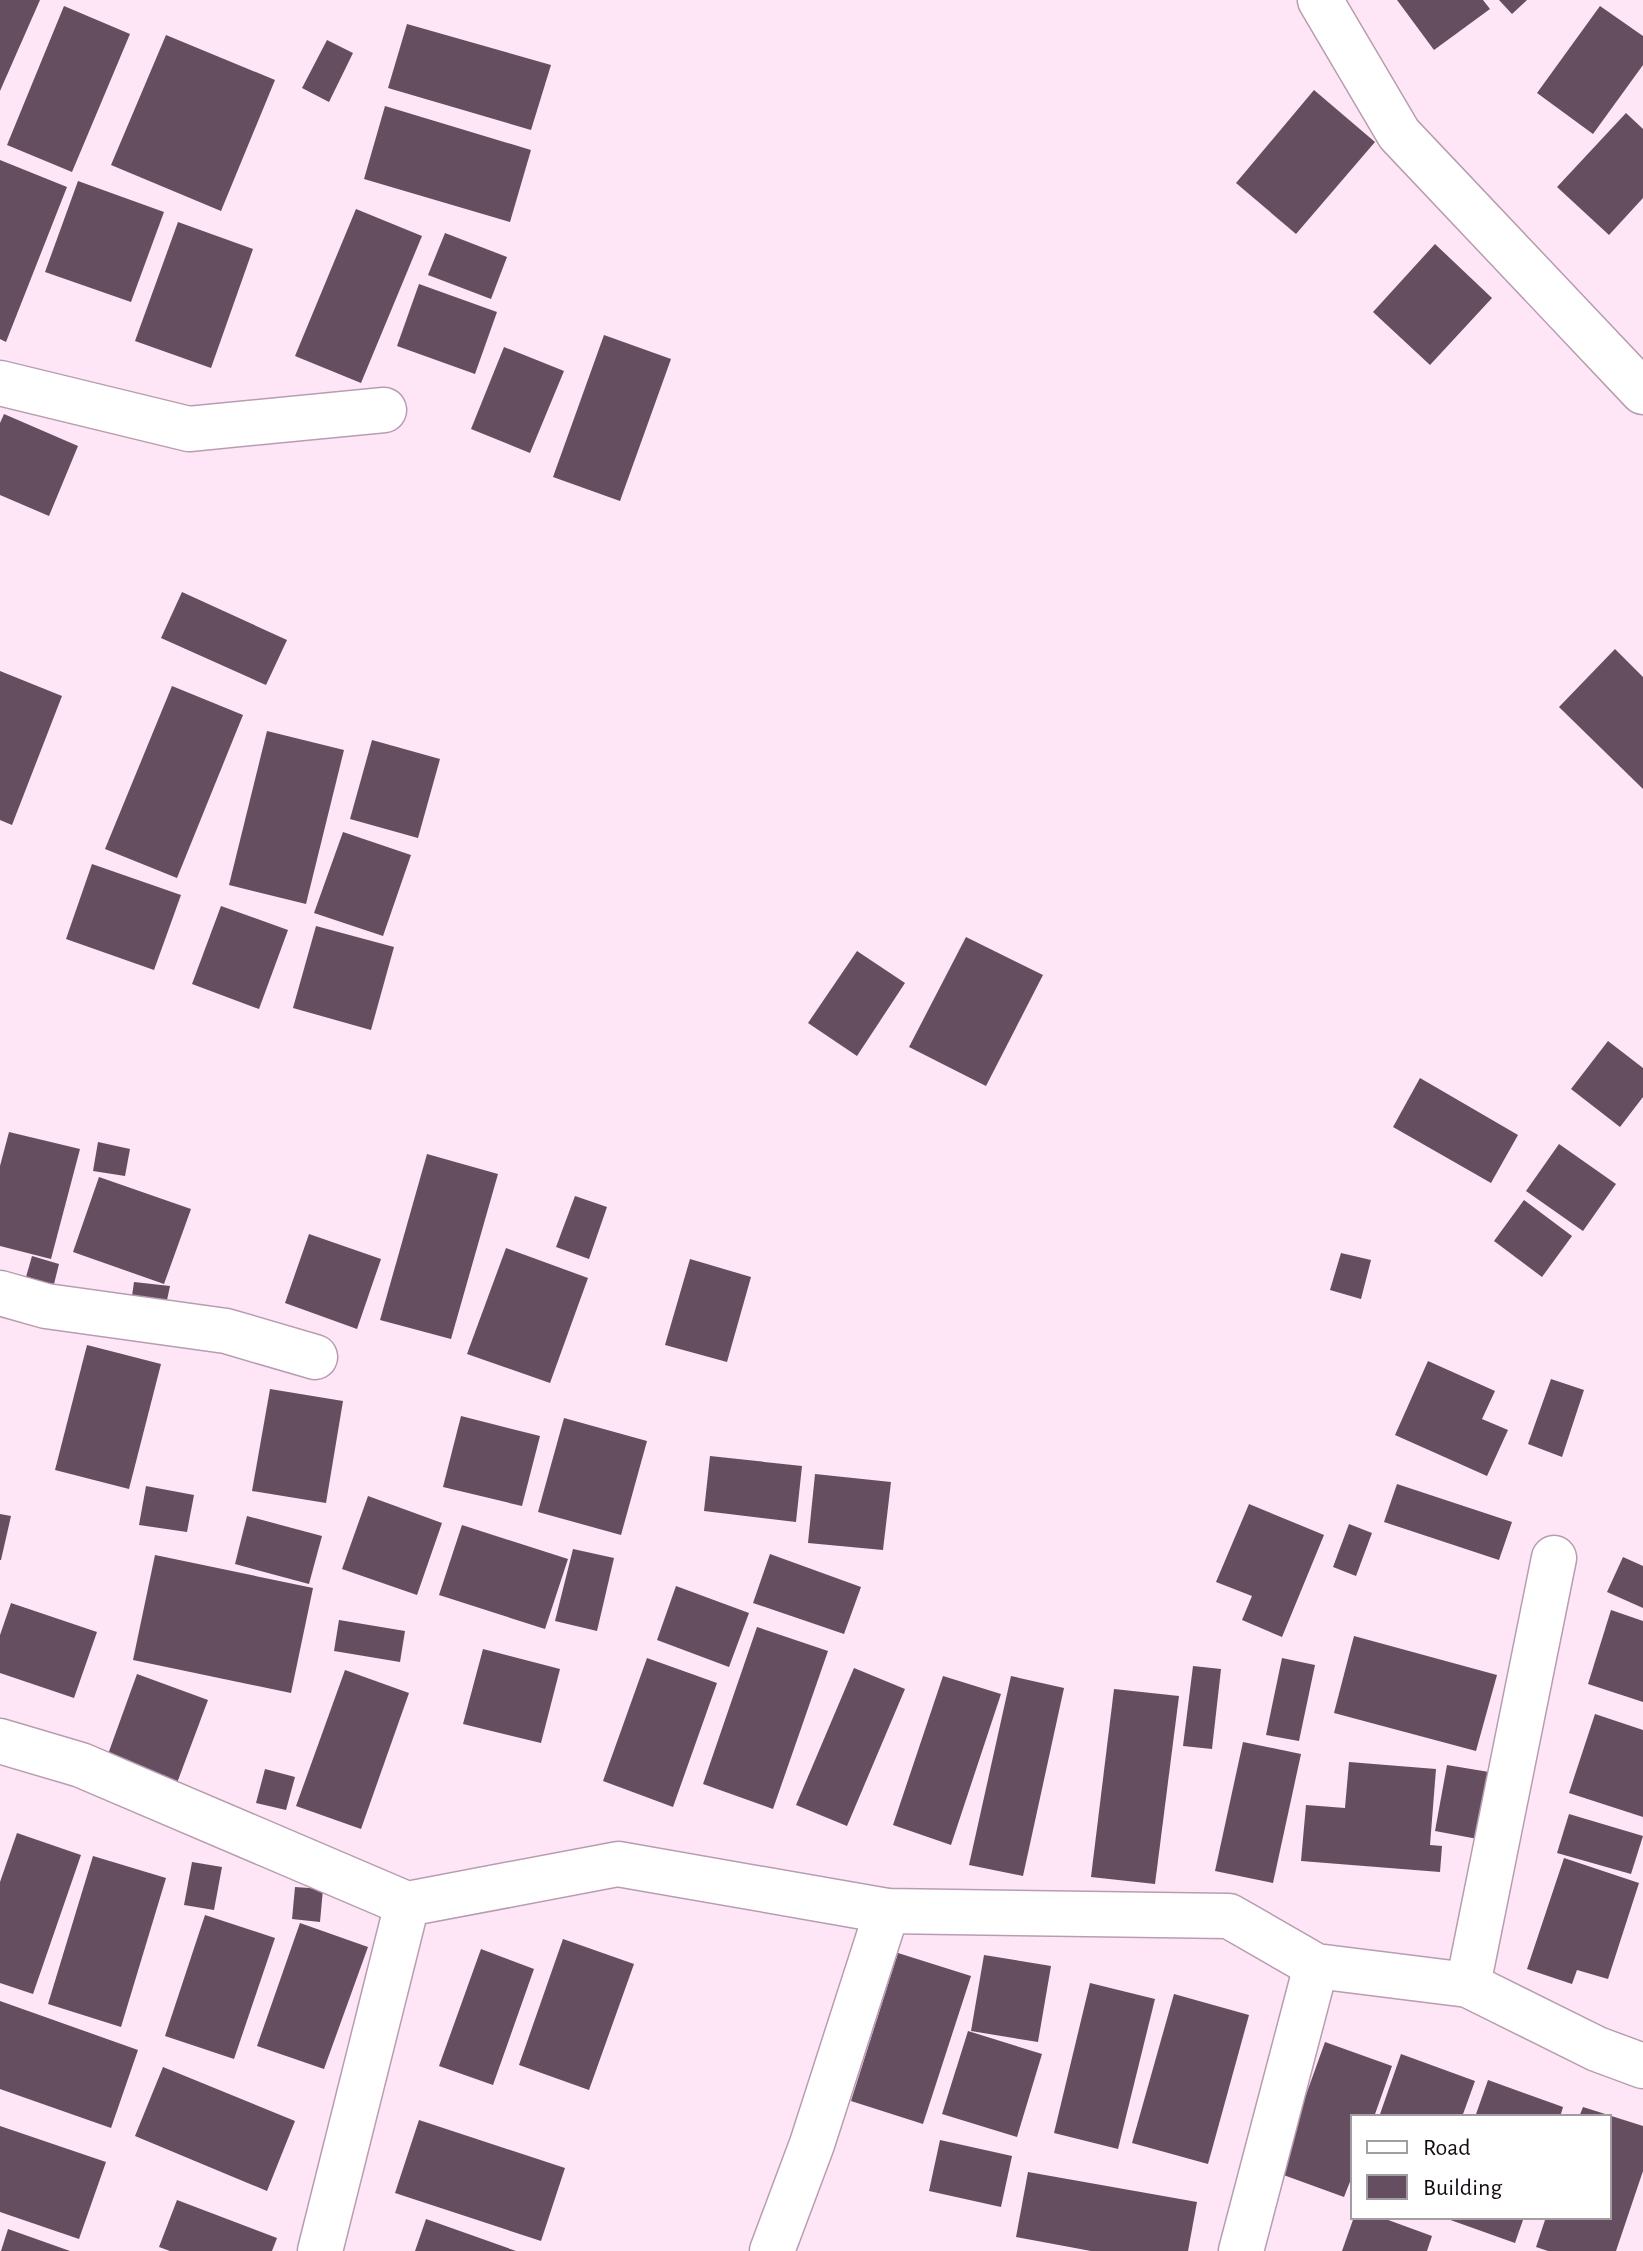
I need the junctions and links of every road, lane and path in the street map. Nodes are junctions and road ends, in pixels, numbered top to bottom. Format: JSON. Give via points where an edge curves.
{"nodes":[{"id":1,"x":1320,"y":0,"type":"edge"},
{"id":2,"x":0,"y":383,"type":"edge"},
{"id":3,"x":1643,"y":392,"type":"edge"},
{"id":4,"x":384,"y":410,"type":"dead end"},
{"id":5,"x":0,"y":1293,"type":"edge"},
{"id":6,"x":315,"y":1357,"type":"dead end"},
{"id":7,"x":1554,"y":1558,"type":"dead end"},
{"id":8,"x":2,"y":1750,"type":"edge"},
{"id":9,"x":407,"y":1904,"type":"junction"},
{"id":10,"x":887,"y":1911,"type":"junction"},
{"id":11,"x":1316,"y":1966,"type":"junction"},
{"id":12,"x":1468,"y":1985,"type":"junction"},
{"id":13,"x":1643,"y":2066,"type":"edge"},
{"id":14,"x":320,"y":2251,"type":"edge"},
{"id":15,"x":772,"y":2251,"type":"edge"},
{"id":16,"x":1241,"y":2251,"type":"edge"}],
"edges":[{"from":1,"to":3,"type":"street","via":[[1399,134]]},
{"from":2,"to":4,"type":"street","via":[[189,429]]},
{"from":5,"to":6,"type":"street","via":[[46,1306],[226,1331]]},
{"from":7,"to":12,"type":"street"},
{"from":8,"to":9,"type":"street","via":[[81,1765]]},
{"from":9,"to":10,"type":"street","via":[[618,1864]]},
{"from":9,"to":14,"type":"street"},
{"from":10,"to":11,"type":"street","via":[[1229,1916]]},
{"from":10,"to":15,"type":"street"},
{"from":11,"to":12,"type":"street"},
{"from":11,"to":16,"type":"street"},
{"from":12,"to":13,"type":"street"}]}
